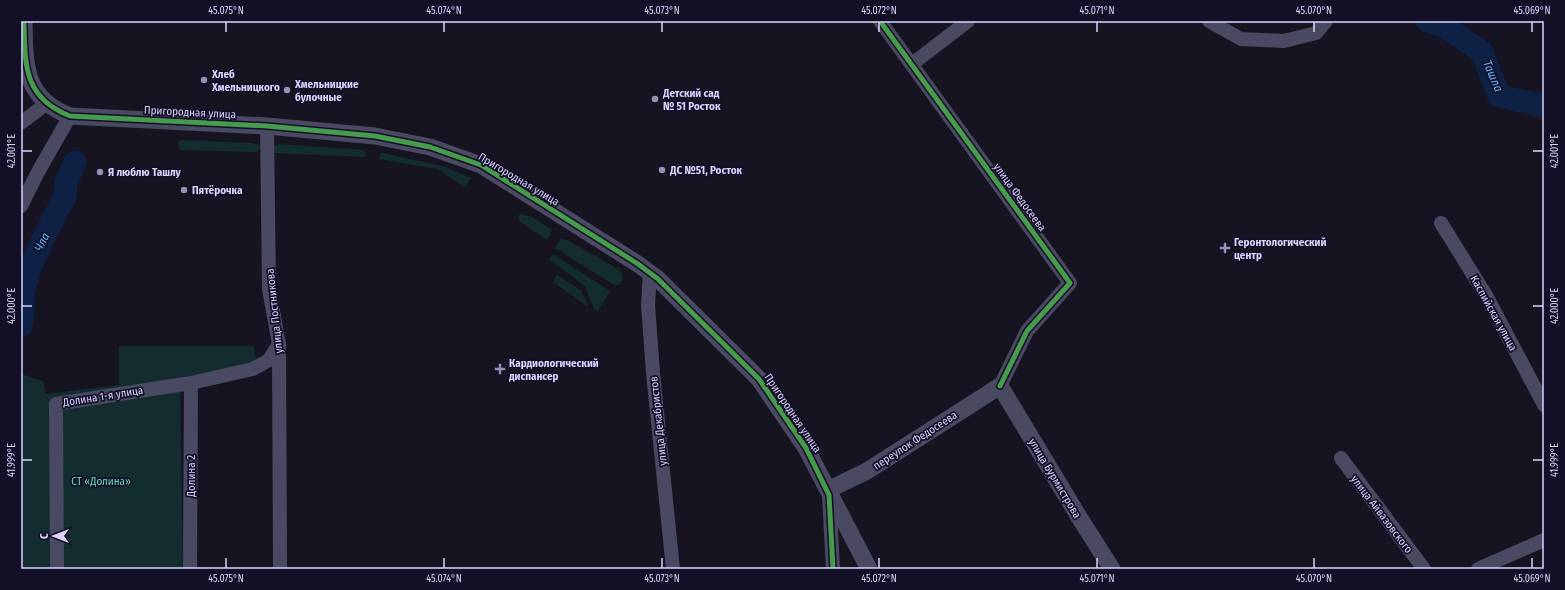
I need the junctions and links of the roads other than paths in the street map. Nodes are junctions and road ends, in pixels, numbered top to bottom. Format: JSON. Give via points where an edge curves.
{"nodes":[{"id":1,"x":24,"y":21,"type":"edge"},
{"id":2,"x":880,"y":21,"type":"edge"},
{"id":3,"x":968,"y":21,"type":"edge"},
{"id":4,"x":1209,"y":21,"type":"edge"},
{"id":5,"x":1326,"y":21,"type":"edge"},
{"id":6,"x":912,"y":64,"type":"junction"},
{"id":7,"x":47,"y":102,"type":"junction"},
{"id":8,"x":70,"y":116,"type":"junction"},
{"id":9,"x":21,"y":123,"type":"edge"},
{"id":10,"x":267,"y":126,"type":"junction"},
{"id":11,"x":21,"y":206,"type":"edge"},
{"id":12,"x":1441,"y":223,"type":"dead end"},
{"id":13,"x":650,"y":272,"type":"junction"},
{"id":14,"x":279,"y":344,"type":"junction"},
{"id":15,"x":191,"y":383,"type":"junction"},
{"id":16,"x":1000,"y":386,"type":"junction"},
{"id":17,"x":1544,"y":405,"type":"edge"},
{"id":18,"x":1341,"y":458,"type":"dead end"},
{"id":19,"x":828,"y":492,"type":"junction"},
{"id":20,"x":1544,"y":540,"type":"edge"},
{"id":21,"x":57,"y":569,"type":"edge"},
{"id":22,"x":190,"y":569,"type":"edge"},
{"id":23,"x":280,"y":569,"type":"edge"},
{"id":24,"x":673,"y":569,"type":"edge"},
{"id":25,"x":833,"y":569,"type":"edge"},
{"id":26,"x":869,"y":569,"type":"edge"},
{"id":27,"x":1112,"y":569,"type":"edge"},
{"id":28,"x":1424,"y":569,"type":"edge"},
{"id":29,"x":1478,"y":569,"type":"edge"}],
"edges":[{"from":1,"to":7,"type":"street","name":"Пригородная улица","via":[[28,75],[33,86]]},
{"from":2,"to":6,"type":"street","name":"улица Федосеева"},
{"from":3,"to":6,"type":"street"},
{"from":4,"to":5,"type":"street","via":[[1241,39],[1284,41],[1316,33]]},
{"from":6,"to":16,"type":"street","name":"улица Федосеева","via":[[1070,283],[1027,331]]},
{"from":7,"to":8,"type":"street","name":"Пригородная улица"},
{"from":7,"to":9,"type":"street"},
{"from":8,"to":10,"type":"street","name":"Пригородная улица"},
{"from":8,"to":11,"type":"street"},
{"from":10,"to":13,"type":"street","name":"Пригородная улица","via":[[375,136],[430,147],[474,162]]},
{"from":10,"to":14,"type":"street","name":"улица Постникова","via":[[269,289]]},
{"from":12,"to":17,"type":"street","name":"Каспийская улица","via":[[1487,297]]},
{"from":13,"to":19,"type":"street","name":"Пригородная улица","via":[[759,379],[806,448]]},
{"from":13,"to":24,"type":"street","name":"улица Декабристов","via":[[648,305],[653,373]]},
{"from":14,"to":15,"type":"street","name":"Долина 1-я улица","via":[[269,360],[253,370]]},
{"from":14,"to":23,"type":"street","name":"улица Постникова"},
{"from":15,"to":21,"type":"street","name":"Долина 1-я улица","via":[[56,404]]},
{"from":15,"to":22,"type":"street","name":"Долина 2"},
{"from":16,"to":19,"type":"street","name":"переулок Федосеева","via":[[867,471]]},
{"from":16,"to":27,"type":"street","name":"улица Бурмистрова"},
{"from":18,"to":28,"type":"street","name":"улица Айвазовского"},
{"from":19,"to":25,"type":"street","name":"Пригородная улица"},
{"from":19,"to":26,"type":"street"},
{"from":20,"to":29,"type":"street"}]}
